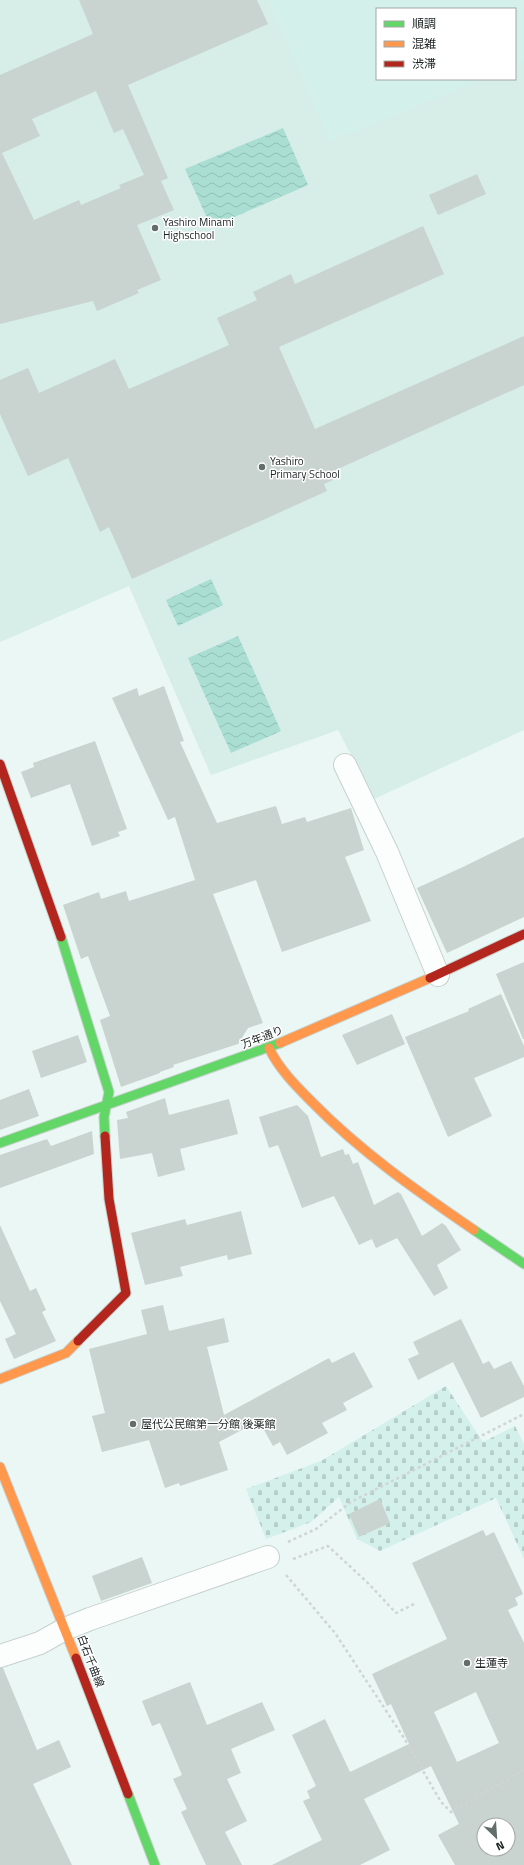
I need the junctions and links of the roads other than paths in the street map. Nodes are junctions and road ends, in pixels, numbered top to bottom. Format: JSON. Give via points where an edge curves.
{"nodes":[{"id":1,"x":0,"y":764,"type":"edge"},
{"id":2,"x":345,"y":765,"type":"dead end"},
{"id":3,"x":524,"y":934,"type":"edge"},
{"id":4,"x":438,"y":975,"type":"junction"},
{"id":5,"x":269,"y":1048,"type":"junction"},
{"id":6,"x":107,"y":1105,"type":"junction"},
{"id":7,"x":0,"y":1143,"type":"edge"},
{"id":8,"x":524,"y":1264,"type":"edge"},
{"id":9,"x":0,"y":1379,"type":"edge"},
{"id":10,"x":0,"y":1467,"type":"edge"},
{"id":11,"x":271,"y":1562,"type":"road end"},
{"id":12,"x":66,"y":1629,"type":"junction"},
{"id":13,"x":0,"y":1656,"type":"edge"},
{"id":14,"x":155,"y":1865,"type":"edge"}],
"edges":[{"from":1,"to":6,"type":"street","via":[[72,972],[109,1092]]},
{"from":2,"to":4,"type":"street","via":[[387,852]]},
{"from":3,"to":4,"type":"street","name":"万年通り"},
{"from":4,"to":5,"type":"street","name":"万年通り"},
{"from":5,"to":6,"type":"street","name":"万年通り"},
{"from":5,"to":8,"type":"street","via":[[276,1064],[316,1107],[356,1144]]},
{"from":6,"to":7,"type":"street","name":"万年通り"},
{"from":6,"to":9,"type":"street","via":[[104,1117],[109,1199],[126,1293],[66,1353]]},
{"from":10,"to":12,"type":"street","name":"白石千曲線"},
{"from":11,"to":12,"type":"street"},
{"from":12,"to":13,"type":"street","via":[[40,1643]]},
{"from":12,"to":14,"type":"street","name":"白石千曲線"}]}
